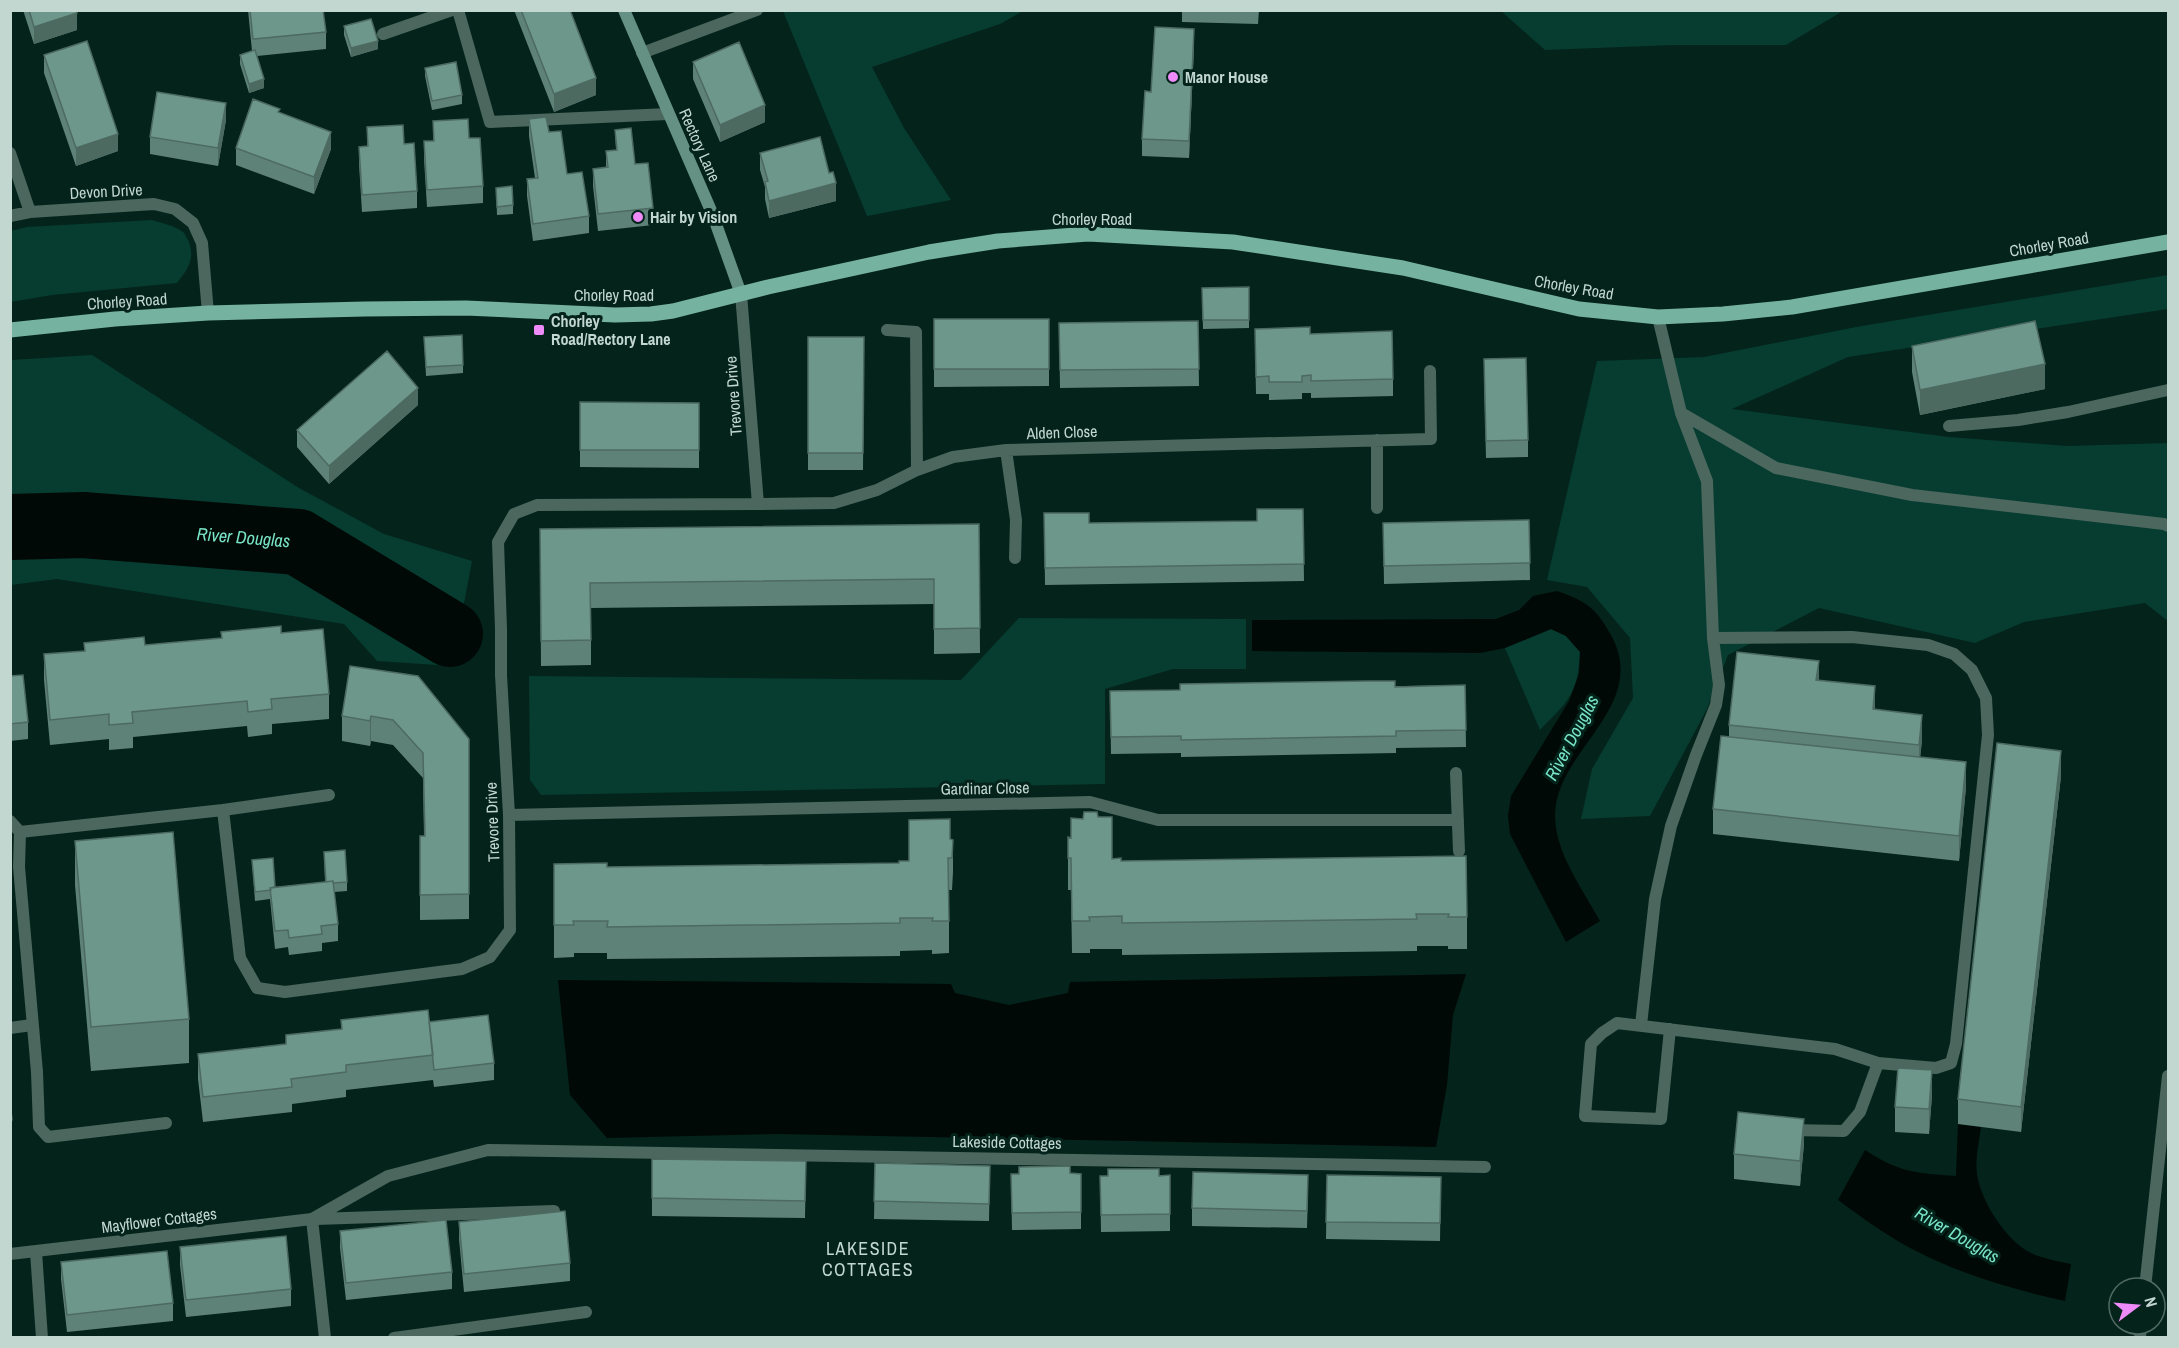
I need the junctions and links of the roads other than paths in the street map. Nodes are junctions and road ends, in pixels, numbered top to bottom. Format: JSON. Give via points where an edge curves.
{"nodes":[{"id":1,"x":452,"y":10,"type":"edge"},
{"id":2,"x":458,"y":10,"type":"edge"},
{"id":3,"x":624,"y":10,"type":"edge"},
{"id":4,"x":757,"y":10,"type":"edge"},
{"id":5,"x":383,"y":34,"type":"dead end"},
{"id":6,"x":642,"y":53,"type":"junction"},
{"id":7,"x":668,"y":114,"type":"junction"},
{"id":8,"x":10,"y":153,"type":"edge"},
{"id":9,"x":30,"y":212,"type":"junction"},
{"id":10,"x":10,"y":216,"type":"edge"},
{"id":11,"x":2169,"y":242,"type":"edge"},
{"id":12,"x":741,"y":294,"type":"junction"},
{"id":13,"x":208,"y":314,"type":"junction"},
{"id":14,"x":1658,"y":317,"type":"junction"},
{"id":15,"x":10,"y":330,"type":"edge"},
{"id":16,"x":887,"y":330,"type":"dead end"},
{"id":17,"x":1430,"y":371,"type":"dead end"},
{"id":18,"x":2169,"y":390,"type":"edge"},
{"id":19,"x":1681,"y":413,"type":"junction"},
{"id":20,"x":1949,"y":426,"type":"dead end"},
{"id":21,"x":1377,"y":440,"type":"junction"},
{"id":22,"x":1006,"y":450,"type":"junction"},
{"id":23,"x":917,"y":470,"type":"junction"},
{"id":24,"x":758,"y":504,"type":"junction"},
{"id":25,"x":1377,"y":508,"type":"dead end"},
{"id":26,"x":2169,"y":526,"type":"edge"},
{"id":27,"x":1015,"y":558,"type":"dead end"},
{"id":28,"x":1713,"y":638,"type":"junction"},
{"id":29,"x":1456,"y":773,"type":"dead end"},
{"id":30,"x":329,"y":795,"type":"dead end"},
{"id":31,"x":223,"y":810,"type":"junction"},
{"id":32,"x":510,"y":815,"type":"junction"},
{"id":33,"x":1458,"y":820,"type":"junction"},
{"id":34,"x":10,"y":821,"type":"edge"},
{"id":35,"x":20,"y":832,"type":"junction"},
{"id":36,"x":1460,"y":851,"type":"dead end"},
{"id":37,"x":1641,"y":1025,"type":"junction"},
{"id":38,"x":32,"y":1026,"type":"junction"},
{"id":39,"x":10,"y":1028,"type":"edge"},
{"id":40,"x":1670,"y":1029,"type":"junction"},
{"id":41,"x":1878,"y":1063,"type":"junction"},
{"id":42,"x":2169,"y":1076,"type":"edge"},
{"id":43,"x":166,"y":1123,"type":"dead end"},
{"id":44,"x":1771,"y":1129,"type":"edge"},
{"id":45,"x":528,"y":1151,"type":"joint"},
{"id":46,"x":1485,"y":1167,"type":"dead end"},
{"id":47,"x":554,"y":1211,"type":"edge"},
{"id":48,"x":312,"y":1219,"type":"junction"},
{"id":49,"x":36,"y":1252,"type":"junction"},
{"id":50,"x":10,"y":1254,"type":"edge"},
{"id":51,"x":2146,"y":1276,"type":"edge"},
{"id":52,"x":586,"y":1312,"type":"dead end"},
{"id":53,"x":42,"y":1338,"type":"edge"},
{"id":54,"x":325,"y":1338,"type":"edge"},
{"id":55,"x":394,"y":1338,"type":"edge"}],
"edges":[{"from":1,"to":5,"type":"street"},
{"from":2,"to":7,"type":"street","via":[[490,122]]},
{"from":3,"to":6,"type":"main road","name":"Rectory Lane"},
{"from":4,"to":6,"type":"street"},
{"from":6,"to":7,"type":"main road","name":"Rectory Lane"},
{"from":7,"to":12,"type":"main road","name":"Rectory Lane","via":[[712,213]]},
{"from":8,"to":9,"type":"street"},
{"from":9,"to":10,"type":"street","name":"Devon Drive"},
{"from":9,"to":13,"type":"street","name":"Devon Drive","via":[[154,204],[175,209],[193,223],[202,243]]},
{"from":11,"to":14,"type":"main road","name":"Chorley Road","via":[[1792,307]]},
{"from":12,"to":13,"type":"main road","name":"Chorley Road","via":[[651,314],[466,308]]},
{"from":12,"to":14,"type":"main road","name":"Chorley Road","via":[[929,252],[998,241],[1088,234],[1233,242],[1403,268],[1579,309]]},
{"from":12,"to":24,"type":"street","name":"Trevore Drive"},
{"from":13,"to":15,"type":"main road","name":"Chorley Road"},
{"from":14,"to":19,"type":"street"},
{"from":16,"to":23,"type":"street","via":[[916,332]]},
{"from":17,"to":21,"type":"street","name":"Alden Close","via":[[1431,439]]},
{"from":18,"to":20,"type":"street","via":[[2058,414]]},
{"from":19,"to":26,"type":"street","via":[[1776,468],[1912,495]]},
{"from":19,"to":28,"type":"street","via":[[1707,482]]},
{"from":21,"to":22,"type":"street","name":"Alden Close"},
{"from":21,"to":25,"type":"street"},
{"from":22,"to":23,"type":"street","name":"Alden Close","via":[[953,457]]},
{"from":22,"to":27,"type":"street","via":[[1017,520]]},
{"from":23,"to":24,"type":"street","name":"Alden Close","via":[[877,490],[834,503]]},
{"from":24,"to":32,"type":"street","name":"Trevore Drive","via":[[537,505],[514,514],[498,542]]},
{"from":28,"to":37,"type":"street","via":[[1719,685],[1716,705],[1671,826],[1655,899]]},
{"from":28,"to":41,"type":"street","via":[[1852,637],[1928,645],[1954,654],[1972,670],[1986,698],[1988,735],[1951,1063],[1936,1068]]},
{"from":29,"to":33,"type":"street"},
{"from":30,"to":31,"type":"street"},
{"from":31,"to":32,"type":"street","name":"Trevore Drive","via":[[240,958],[257,988],[285,992],[462,969],[490,957],[510,930]]},
{"from":31,"to":35,"type":"street"},
{"from":32,"to":33,"type":"street","name":"Gardinar Close","via":[[1090,802],[1158,820]]},
{"from":33,"to":36,"type":"street"},
{"from":34,"to":35,"type":"street"},
{"from":35,"to":38,"type":"street","via":[[19,867]]},
{"from":37,"to":40,"type":"street"},
{"from":37,"to":40,"type":"street","via":[[1617,1023],[1591,1044],[1585,1116],[1660,1119]]},
{"from":38,"to":39,"type":"street"},
{"from":38,"to":43,"type":"street","via":[[39,1126],[48,1137]]},
{"from":40,"to":41,"type":"street","via":[[1835,1049]]},
{"from":41,"to":44,"type":"street","via":[[1860,1112],[1844,1131]]},
{"from":42,"to":51,"type":"street"},
{"from":45,"to":46,"type":"street","name":"Lakeside Cottages"},
{"from":45,"to":48,"type":"street","name":"Mayflower Cottages","via":[[488,1150],[388,1176]]},
{"from":47,"to":48,"type":"street","name":"Mayflower Cottages"},
{"from":48,"to":49,"type":"street","name":"Mayflower Cottages"},
{"from":48,"to":54,"type":"street"},
{"from":49,"to":50,"type":"street","name":"Mayflower Cottages"},
{"from":49,"to":53,"type":"street"},
{"from":52,"to":55,"type":"street"}]}
